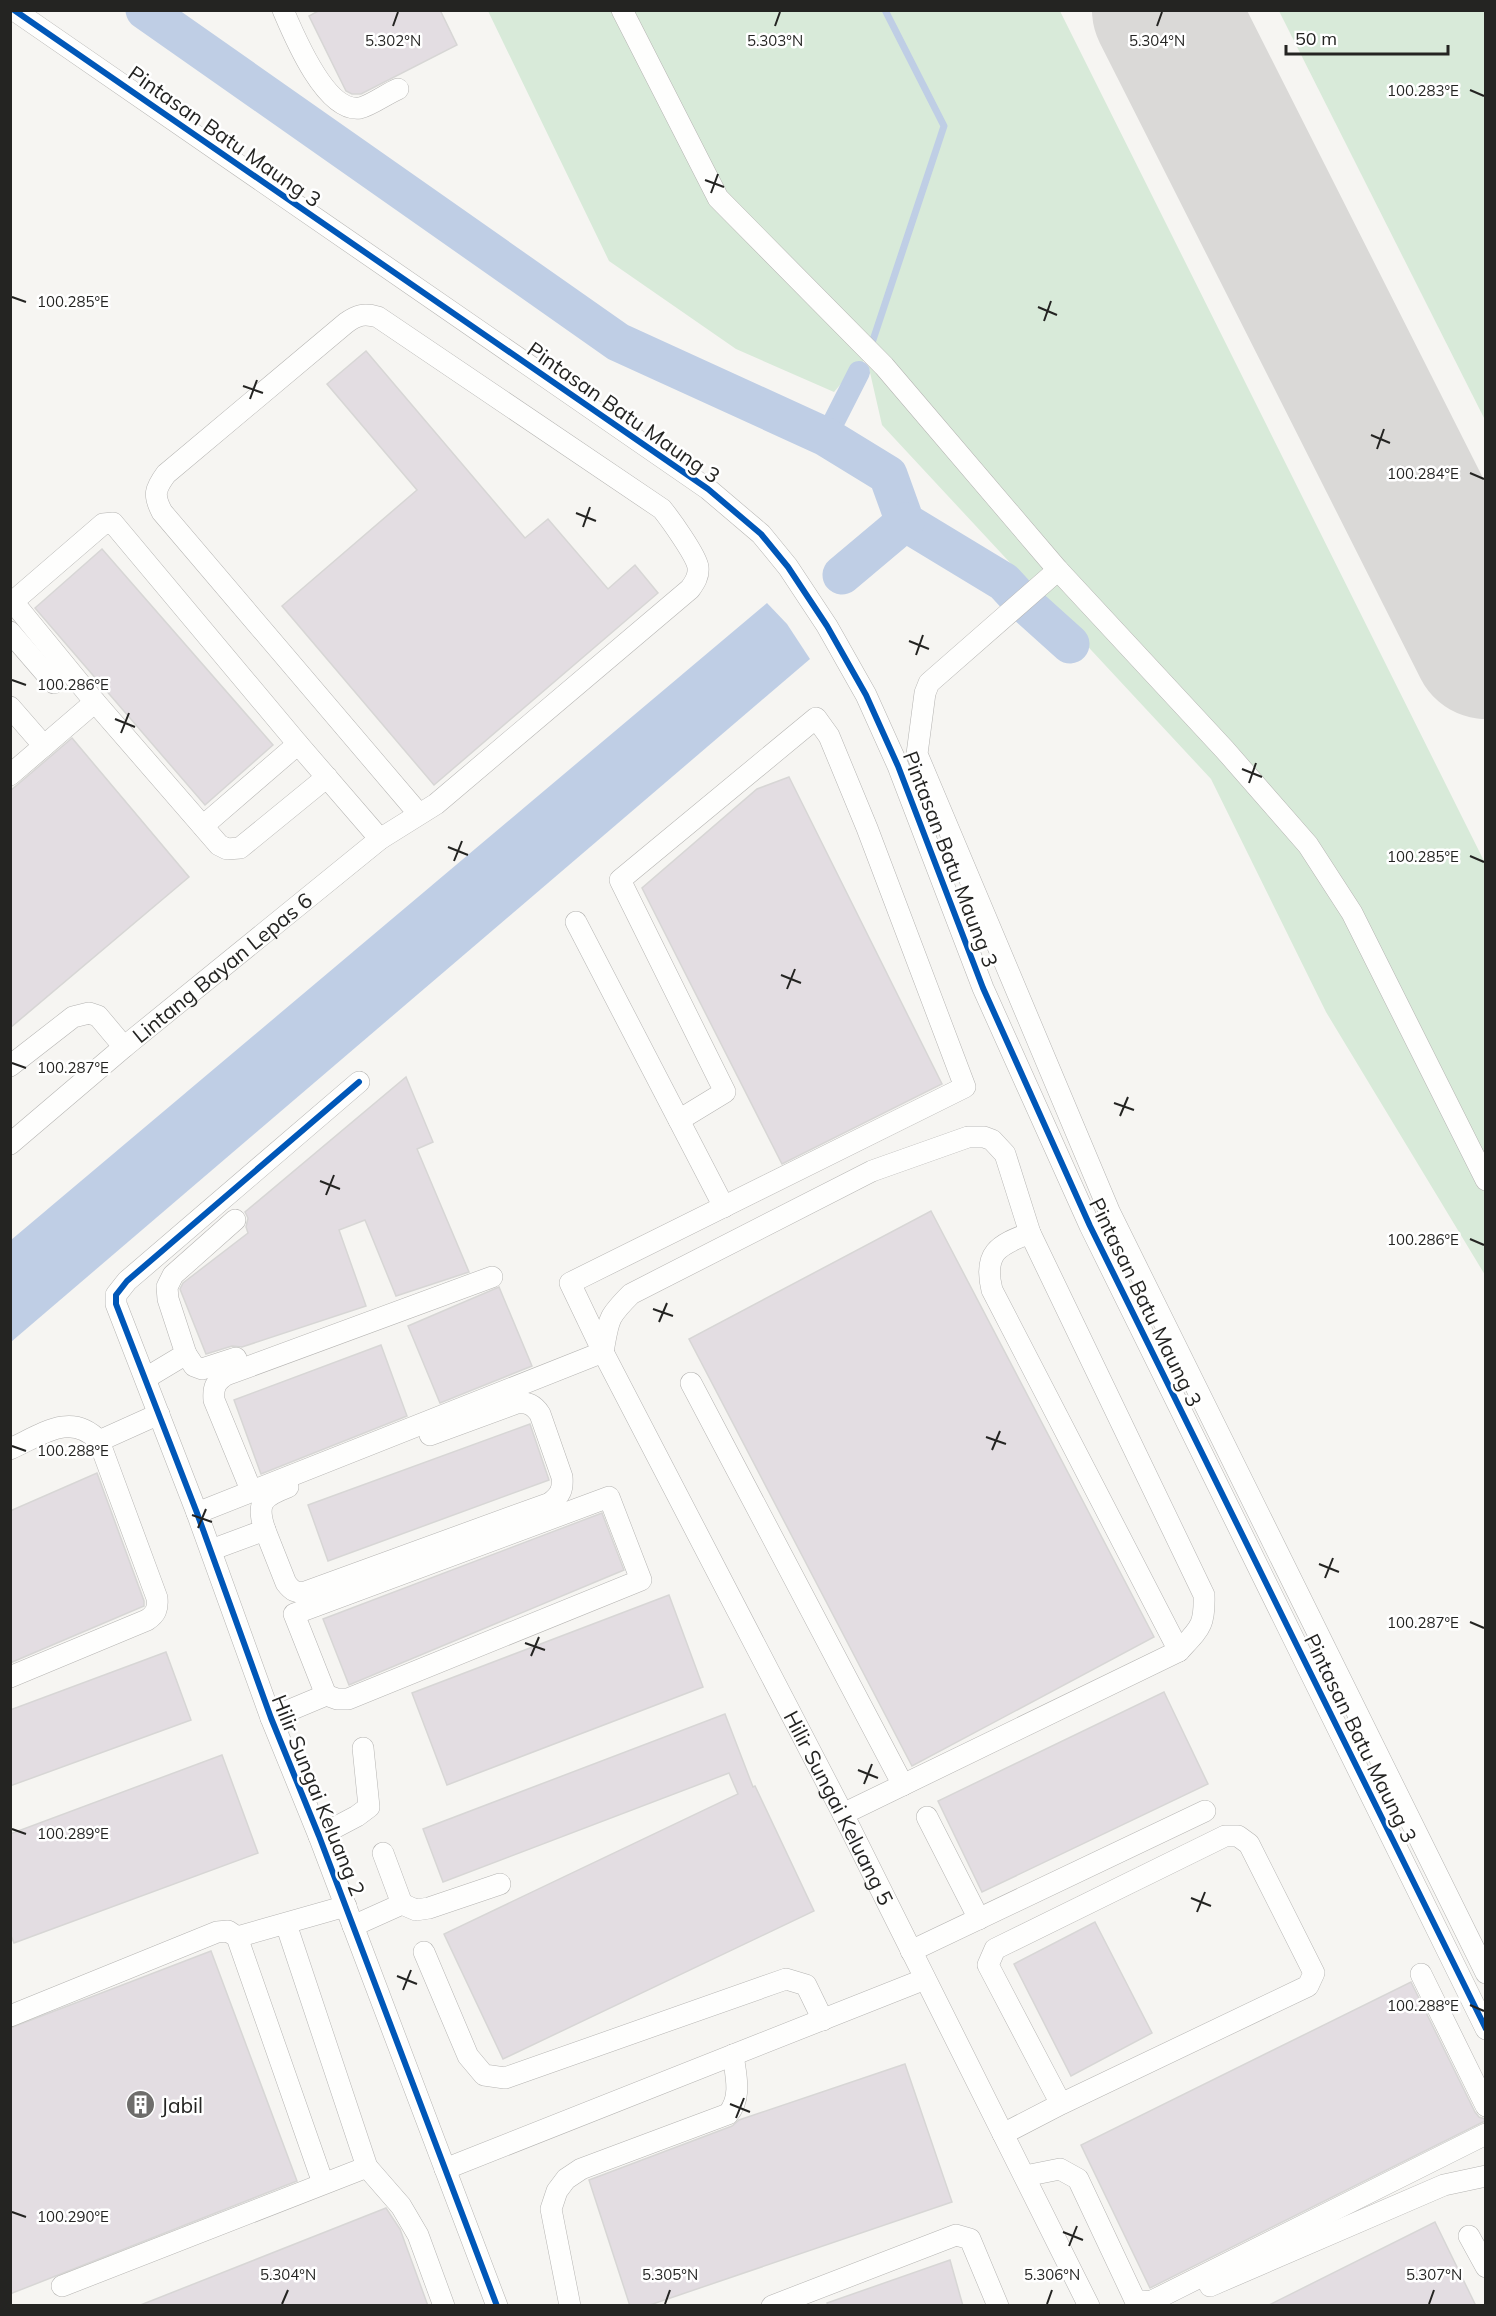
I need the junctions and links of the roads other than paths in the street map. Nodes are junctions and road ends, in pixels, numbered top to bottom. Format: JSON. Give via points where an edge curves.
{"nodes":[{"id":1,"x":14,"y":10,"type":"edge"},
{"id":2,"x":283,"y":10,"type":"edge"},
{"id":3,"x":621,"y":10,"type":"edge"},
{"id":4,"x":398,"y":89,"type":"dead end"},
{"id":5,"x":1058,"y":570,"type":"junction"},
{"id":6,"x":10,"y":632,"type":"edge"},
{"id":7,"x":54,"y":683,"type":"dead end"},
{"id":8,"x":95,"y":702,"type":"junction"},
{"id":9,"x":10,"y":707,"type":"edge"},
{"id":10,"x":298,"y":744,"type":"junction"},
{"id":11,"x":44,"y":746,"type":"junction"},
{"id":12,"x":10,"y":775,"type":"edge"},
{"id":13,"x":327,"y":777,"type":"junction"},
{"id":14,"x":420,"y":814,"type":"junction"},
{"id":15,"x":203,"y":826,"type":"junction"},
{"id":16,"x":380,"y":839,"type":"junction"},
{"id":17,"x":576,"y":922,"type":"dead end"},
{"id":18,"x":124,"y":1047,"type":"junction"},
{"id":19,"x":10,"y":1066,"type":"edge"},
{"id":20,"x":359,"y":1082,"type":"dead end"},
{"id":21,"x":679,"y":1120,"type":"junction"},
{"id":22,"x":10,"y":1144,"type":"edge"},
{"id":23,"x":1485,"y":1180,"type":"edge"},
{"id":24,"x":724,"y":1207,"type":"junction"},
{"id":25,"x":235,"y":1220,"type":"dead end"},
{"id":26,"x":1030,"y":1233,"type":"junction"},
{"id":27,"x":492,"y":1277,"type":"dead end"},
{"id":28,"x":320,"y":1325,"type":"dead end"},
{"id":29,"x":603,"y":1352,"type":"junction"},
{"id":30,"x":186,"y":1354,"type":"junction"},
{"id":31,"x":146,"y":1378,"type":"junction"},
{"id":32,"x":691,"y":1383,"type":"dead end"},
{"id":33,"x":159,"y":1414,"type":"junction"},
{"id":34,"x":99,"y":1441,"type":"junction"},
{"id":35,"x":10,"y":1449,"type":"edge"},
{"id":36,"x":251,"y":1490,"type":"junction"},
{"id":37,"x":197,"y":1513,"type":"junction"},
{"id":38,"x":265,"y":1530,"type":"junction"},
{"id":39,"x":210,"y":1550,"type":"junction"},
{"id":40,"x":1179,"y":1651,"type":"junction"},
{"id":41,"x":10,"y":1677,"type":"edge"},
{"id":42,"x":326,"y":1695,"type":"junction"},
{"id":43,"x":270,"y":1718,"type":"junction"},
{"id":44,"x":363,"y":1748,"type":"dead end"},
{"id":45,"x":903,"y":1785,"type":"junction"},
{"id":46,"x":1205,"y":1811,"type":"dead end"},
{"id":47,"x":843,"y":1814,"type":"junction"},
{"id":48,"x":927,"y":1817,"type":"dead end"},
{"id":49,"x":320,"y":1836,"type":"junction"},
{"id":50,"x":383,"y":1853,"type":"dead end"},
{"id":51,"x":500,"y":1884,"type":"dead end"},
{"id":52,"x":402,"y":1904,"type":"junction"},
{"id":53,"x":346,"y":1906,"type":"junction"},
{"id":54,"x":979,"y":1919,"type":"junction"},
{"id":55,"x":286,"y":1924,"type":"junction"},
{"id":56,"x":353,"y":1926,"type":"junction"},
{"id":57,"x":237,"y":1937,"type":"junction"},
{"id":58,"x":911,"y":1951,"type":"junction"},
{"id":59,"x":424,"y":1952,"type":"dead end"},
{"id":60,"x":1485,"y":1973,"type":"edge"},
{"id":61,"x":1421,"y":1974,"type":"dead end"},
{"id":62,"x":925,"y":1979,"type":"junction"},
{"id":63,"x":10,"y":2016,"type":"edge"},
{"id":64,"x":823,"y":2020,"type":"junction"},
{"id":65,"x":1485,"y":2029,"type":"edge"},
{"id":66,"x":733,"y":2055,"type":"junction"},
{"id":67,"x":1061,"y":2104,"type":"junction"},
{"id":68,"x":1485,"y":2106,"type":"edge"},
{"id":69,"x":1003,"y":2134,"type":"junction"},
{"id":70,"x":1485,"y":2134,"type":"edge"},
{"id":71,"x":367,"y":2167,"type":"junction"},
{"id":72,"x":446,"y":2169,"type":"junction"},
{"id":73,"x":1024,"y":2176,"type":"junction"},
{"id":74,"x":1485,"y":2176,"type":"edge"},
{"id":75,"x":323,"y":2183,"type":"junction"},
{"id":76,"x":1469,"y":2236,"type":"dead end"},
{"id":77,"x":1485,"y":2267,"type":"edge"},
{"id":78,"x":62,"y":2286,"type":"dead end"},
{"id":79,"x":444,"y":2306,"type":"edge"},
{"id":80,"x":497,"y":2306,"type":"edge"},
{"id":81,"x":570,"y":2306,"type":"edge"},
{"id":82,"x":772,"y":2306,"type":"edge"},
{"id":83,"x":998,"y":2306,"type":"edge"},
{"id":84,"x":1089,"y":2306,"type":"edge"},
{"id":85,"x":1168,"y":2306,"type":"edge"}],
"edges":[{"from":1,"to":65,"type":"street","name":"Pintasan Batu Maung 3","via":[[708,489],[761,534],[788,567],[866,695],[898,766],[984,988],[1090,1226]]},
{"from":2,"to":4,"type":"street","via":[[296,40],[334,99],[360,108]]},
{"from":3,"to":5,"type":"street","via":[[718,198],[884,366]]},
{"from":5,"to":23,"type":"street","via":[[1308,845],[1352,913]]},
{"from":5,"to":60,"type":"street","via":[[929,683],[917,754],[1110,1213]]},
{"from":6,"to":7,"type":"street"},
{"from":8,"to":10,"type":"street","via":[[15,604],[19,595],[108,522],[117,526]]},
{"from":8,"to":11,"type":"street"},
{"from":8,"to":15,"type":"street"},
{"from":9,"to":11,"type":"street"},
{"from":10,"to":13,"type":"street"},
{"from":10,"to":15,"type":"street"},
{"from":11,"to":12,"type":"street"},
{"from":13,"to":15,"type":"street","via":[[240,848],[227,849]]},
{"from":13,"to":16,"type":"street"},
{"from":14,"to":14,"type":"street","name":"Lintang Bayan Lepas 6","via":[[690,589],[697,580],[698,565],[662,509],[378,317],[366,314],[346,323],[166,474],[157,487],[156,501]]},
{"from":14,"to":16,"type":"street","name":"Lintang Bayan Lepas 6"},
{"from":16,"to":18,"type":"street","name":"Lintang Bayan Lepas 6"},
{"from":17,"to":21,"type":"street"},
{"from":18,"to":19,"type":"street","via":[[98,1017],[89,1013],[73,1017]]},
{"from":18,"to":22,"type":"street","name":"Lintang Bayan Lepas 6"},
{"from":20,"to":31,"type":"street","name":"Hilir Sungai Keluang 2","via":[[127,1281],[116,1295],[117,1311]]},
{"from":21,"to":24,"type":"street"},
{"from":21,"to":24,"type":"street","via":[[725,1092],[620,880],[816,718],[829,736],[867,828],[965,1087]]},
{"from":24,"to":29,"type":"street","name":"Hilir Sungai Keluang 5","via":[[570,1283]]},
{"from":25,"to":30,"type":"street","via":[[173,1275],[166,1287]]},
{"from":26,"to":29,"type":"street","via":[[1005,1154],[992,1140],[968,1137],[872,1171],[631,1294],[612,1312]]},
{"from":26,"to":40,"type":"street","via":[[1204,1594],[1202,1623]]},
{"from":26,"to":40,"type":"street","via":[[1008,1241],[993,1253],[988,1273],[992,1290]]},
{"from":27,"to":36,"type":"street","via":[[217,1381],[214,1400]]},
{"from":28,"to":30,"type":"street","via":[[211,1368],[194,1366]]},
{"from":29,"to":36,"type":"street"},
{"from":29,"to":47,"type":"street","name":"Hilir Sungai Keluang 5"},
{"from":30,"to":31,"type":"street"},
{"from":31,"to":33,"type":"street","name":"Hilir Sungai Keluang 2"},
{"from":32,"to":45,"type":"street"},
{"from":33,"to":34,"type":"street"},
{"from":33,"to":37,"type":"street","name":"Hilir Sungai Keluang 2"},
{"from":34,"to":35,"type":"street","via":[[91,1432],[65,1425]]},
{"from":34,"to":41,"type":"street","via":[[158,1607],[147,1620]]},
{"from":36,"to":37,"type":"street"},
{"from":37,"to":39,"type":"street","name":"Hilir Sungai Keluang 2"},
{"from":38,"to":38,"type":"street","via":[[286,1584],[298,1593],[305,1592],[550,1503],[559,1497],[562,1477],[540,1414],[535,1407],[517,1403],[273,1493],[260,1508]]},
{"from":38,"to":39,"type":"street"},
{"from":39,"to":43,"type":"street","name":"Hilir Sungai Keluang 2"},
{"from":40,"to":45,"type":"street"},
{"from":42,"to":42,"type":"street","via":[[294,1614],[609,1497],[641,1580],[348,1699]]},
{"from":42,"to":43,"type":"street"},
{"from":43,"to":49,"type":"street","name":"Hilir Sungai Keluang 2"},
{"from":44,"to":49,"type":"street","via":[[369,1807]]},
{"from":45,"to":47,"type":"street"},
{"from":46,"to":54,"type":"street"},
{"from":47,"to":58,"type":"street","name":"Hilir Sungai Keluang 5"},
{"from":48,"to":54,"type":"street"},
{"from":49,"to":53,"type":"street","name":"Hilir Sungai Keluang 2"},
{"from":50,"to":52,"type":"street"},
{"from":51,"to":52,"type":"street","via":[[429,1908],[416,1910]]},
{"from":52,"to":56,"type":"street"},
{"from":53,"to":55,"type":"street"},
{"from":53,"to":56,"type":"street","name":"Hilir Sungai Keluang 2"},
{"from":54,"to":58,"type":"street"},
{"from":55,"to":57,"type":"street"},
{"from":55,"to":71,"type":"street"},
{"from":56,"to":72,"type":"street","name":"Hilir Sungai Keluang 2"},
{"from":57,"to":63,"type":"street","via":[[228,1931],[217,1932]]},
{"from":57,"to":75,"type":"street"},
{"from":58,"to":62,"type":"street","name":"Hilir Sungai Keluang 5"},
{"from":59,"to":64,"type":"street","via":[[468,2056],[484,2075],[505,2078],[786,1979],[806,1985]]},
{"from":61,"to":68,"type":"street"},
{"from":62,"to":64,"type":"street"},
{"from":62,"to":69,"type":"street","name":"Hilir Sungai Keluang 5"},
{"from":64,"to":66,"type":"street"},
{"from":66,"to":72,"type":"street"},
{"from":66,"to":81,"type":"street","via":[[736,2105],[728,2114],[580,2169],[557,2191],[551,2208]]},
{"from":67,"to":67,"type":"street","via":[[988,1965],[995,1949],[1225,1836],[1238,1836],[1249,1844],[1314,1973],[1308,1986]]},
{"from":67,"to":69,"type":"street"},
{"from":69,"to":73,"type":"street","name":"Hilir Sungai Keluang 5"},
{"from":70,"to":73,"type":"street","via":[[1150,2302],[1135,2300],[1078,2179],[1060,2169]]},
{"from":71,"to":75,"type":"street"},
{"from":71,"to":79,"type":"street","via":[[418,2235]]},
{"from":72,"to":80,"type":"street","name":"Hilir Sungai Keluang 2"},
{"from":73,"to":84,"type":"street","name":"Hilir Sungai Keluang 5"},
{"from":74,"to":85,"type":"street","via":[[1444,2185]]},
{"from":75,"to":78,"type":"street"},
{"from":76,"to":77,"type":"street"},
{"from":82,"to":83,"type":"street","via":[[956,2235],[970,2240]]}]}
